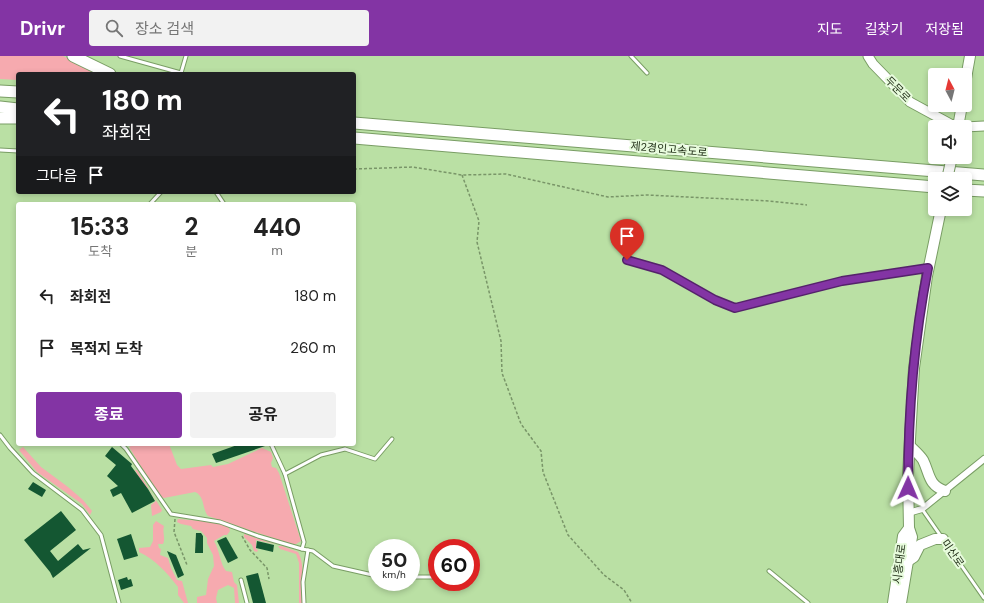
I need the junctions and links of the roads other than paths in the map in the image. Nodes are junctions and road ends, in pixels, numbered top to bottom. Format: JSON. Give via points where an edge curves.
{"nodes":[{"id":1,"x":73,"y":56,"type":"edge"},
{"id":2,"x":120,"y":56,"type":"edge"},
{"id":3,"x":186,"y":56,"type":"edge"},
{"id":4,"x":631,"y":56,"type":"edge"},
{"id":5,"x":868,"y":56,"type":"edge"},
{"id":6,"x":970,"y":56,"type":"edge"},
{"id":7,"x":968,"y":68,"type":"edge"},
{"id":8,"x":106,"y":72,"type":"edge"},
{"id":9,"x":177,"y":72,"type":"edge"},
{"id":10,"x":181,"y":72,"type":"edge"},
{"id":11,"x":647,"y":73,"type":"dead end"},
{"id":12,"x":0,"y":91,"type":"edge"},
{"id":13,"x":16,"y":92,"type":"edge"},
{"id":14,"x":0,"y":108,"type":"edge"},
{"id":15,"x":16,"y":109,"type":"edge"},
{"id":16,"x":0,"y":118,"type":"edge"},
{"id":17,"x":16,"y":118,"type":"edge"},
{"id":18,"x":944,"y":120,"type":"edge"},
{"id":19,"x":357,"y":123,"type":"edge"},
{"id":20,"x":984,"y":126,"type":"edge"},
{"id":21,"x":972,"y":127,"type":"edge"},
{"id":22,"x":356,"y":138,"type":"edge"},
{"id":23,"x":0,"y":150,"type":"edge"},
{"id":24,"x":16,"y":151,"type":"edge"},
{"id":25,"x":984,"y":175,"type":"edge"},
{"id":26,"x":928,"y":186,"type":"edge"},
{"id":27,"x":972,"y":190,"type":"edge"},
{"id":28,"x":984,"y":191,"type":"edge"},
{"id":29,"x":159,"y":194,"type":"edge"},
{"id":30,"x":152,"y":202,"type":"edge"},
{"id":31,"x":939,"y":216,"type":"edge"},
{"id":32,"x":627,"y":260,"type":"dead end"},
{"id":33,"x":928,"y":268,"type":"junction"},
{"id":34,"x":0,"y":435,"type":"edge"},
{"id":35,"x":392,"y":439,"type":"dead end"},
{"id":36,"x":123,"y":446,"type":"edge"},
{"id":37,"x":272,"y":446,"type":"edge"},
{"id":38,"x":910,"y":446,"type":"junction"},
{"id":39,"x":984,"y":459,"type":"edge"},
{"id":40,"x":285,"y":474,"type":"junction"},
{"id":41,"x":945,"y":491,"type":"junction"},
{"id":42,"x":922,"y":509,"type":"junction"},
{"id":43,"x":908,"y":513,"type":"junction"},
{"id":44,"x":909,"y":528,"type":"junction"},
{"id":45,"x":943,"y":539,"type":"junction"},
{"id":46,"x":302,"y":549,"type":"junction"},
{"id":47,"x":308,"y":550,"type":"junction"},
{"id":48,"x":908,"y":561,"type":"junction"},
{"id":49,"x":769,"y":571,"type":"dead end"},
{"id":50,"x":368,"y":574,"type":"edge"},
{"id":51,"x":241,"y":580,"type":"dead end"},
{"id":52,"x":984,"y":598,"type":"edge"},
{"id":53,"x":119,"y":603,"type":"edge"},
{"id":54,"x":247,"y":603,"type":"edge"},
{"id":55,"x":304,"y":603,"type":"edge"},
{"id":56,"x":808,"y":603,"type":"edge"},
{"id":57,"x":893,"y":603,"type":"edge"},
{"id":58,"x":901,"y":603,"type":"edge"}],
"edges":[{"from":1,"to":8,"type":"highway"},
{"from":2,"to":9,"type":"lane"},
{"from":3,"to":10,"type":"lane"},
{"from":4,"to":11,"type":"lane"},
{"from":5,"to":18,"type":"street","name":"두문로","via":[[910,102]]},
{"from":6,"to":7,"type":"main road"},
{"from":12,"to":13,"type":"highway"},
{"from":14,"to":15,"type":"highway"},
{"from":16,"to":17,"type":"highway"},
{"from":19,"to":25,"type":"highway","name":"제2경인고속도로"},
{"from":20,"to":21,"type":"street"},
{"from":22,"to":26,"type":"highway","name":"제2경인고속도로"},
{"from":23,"to":24,"type":"lane"},
{"from":27,"to":28,"type":"highway"},
{"from":29,"to":30,"type":"lane"},
{"from":31,"to":33,"type":"main road","name":"시흥대로"},
{"from":32,"to":33,"type":"lane","via":[[662,270],[715,300],[735,308],[842,281]]},
{"from":33,"to":38,"type":"main road","name":"시흥대로","via":[[914,368]]},
{"from":34,"to":53,"type":"lane","via":[[33,474],[82,510],[101,535]]},
{"from":35,"to":40,"type":"lane","via":[[375,459],[345,449],[321,455]]},
{"from":36,"to":46,"type":"lane","via":[[172,514],[220,522]]},
{"from":37,"to":40,"type":"lane"},
{"from":38,"to":41,"type":"main road","via":[[922,459],[931,482]]},
{"from":38,"to":43,"type":"main road","name":"시흥대로"},
{"from":39,"to":41,"type":"street"},
{"from":40,"to":46,"type":"lane","via":[[304,542]]},
{"from":41,"to":42,"type":"street"},
{"from":42,"to":43,"type":"street"},
{"from":42,"to":45,"type":"lane","name":"미산로"},
{"from":43,"to":44,"type":"main road","name":"시흥대로"},
{"from":44,"to":48,"type":"main road","name":"시흥대로","via":[[912,537]]},
{"from":44,"to":57,"type":"main road","name":"시흥대로","via":[[903,536]]},
{"from":45,"to":48,"type":"main road","via":[[935,539],[920,545],[914,557]]},
{"from":45,"to":52,"type":"lane","name":"미산로"},
{"from":46,"to":47,"type":"lane"},
{"from":47,"to":50,"type":"lane","via":[[333,566]]},
{"from":47,"to":55,"type":"lane","via":[[303,582]]},
{"from":48,"to":58,"type":"main road","name":"시흥대로"},
{"from":49,"to":56,"type":"lane"},
{"from":51,"to":54,"type":"lane"}]}
